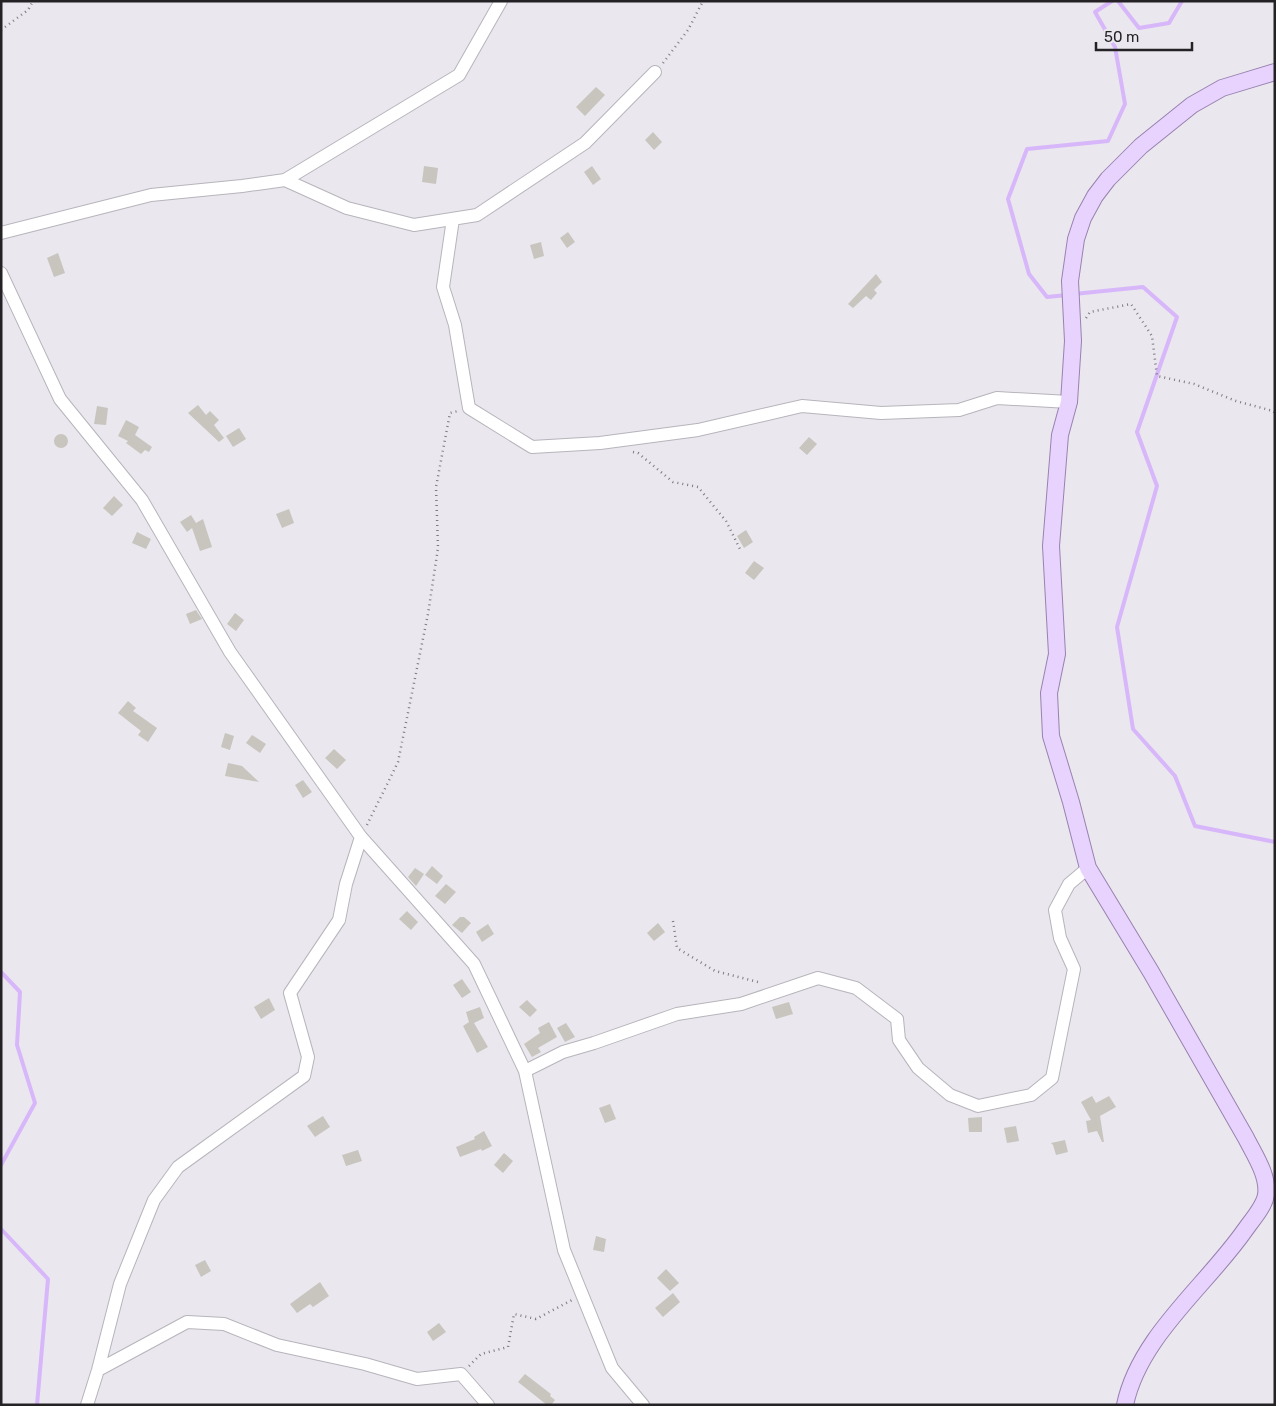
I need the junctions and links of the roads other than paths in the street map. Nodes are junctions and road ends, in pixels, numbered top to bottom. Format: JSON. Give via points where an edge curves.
{"nodes":[{"id":1,"x":501,"y":1,"type":"edge"},
{"id":2,"x":655,"y":72,"type":"road end"},
{"id":3,"x":1275,"y":72,"type":"edge"},
{"id":4,"x":285,"y":180,"type":"junction"},
{"id":5,"x":454,"y":218,"type":"junction"},
{"id":6,"x":1,"y":233,"type":"edge"},
{"id":7,"x":1,"y":273,"type":"edge"},
{"id":8,"x":1069,"y":402,"type":"junction"},
{"id":9,"x":361,"y":837,"type":"junction"},
{"id":10,"x":1088,"y":868,"type":"junction"},
{"id":11,"x":525,"y":1071,"type":"junction"},
{"id":12,"x":98,"y":1370,"type":"junction"},
{"id":13,"x":87,"y":1405,"type":"edge"},
{"id":14,"x":488,"y":1405,"type":"edge"},
{"id":15,"x":643,"y":1405,"type":"edge"},
{"id":16,"x":1125,"y":1405,"type":"edge"}],
"edges":[{"from":1,"to":4,"type":"street","via":[[459,75]]},
{"from":2,"to":5,"type":"street","via":[[585,142],[477,215]]},
{"from":3,"to":8,"type":"main road","via":[[1222,88],[1192,105],[1141,146],[1095,196],[1076,239],[1070,281],[1073,341]]},
{"from":4,"to":5,"type":"street","via":[[347,208],[414,224]]},
{"from":4,"to":6,"type":"street","via":[[151,195]]},
{"from":5,"to":8,"type":"street","via":[[443,287],[454,325],[469,408],[532,447],[600,443],[698,430],[802,406],[881,413],[959,410],[997,398]]},
{"from":7,"to":9,"type":"street","via":[[60,399],[142,500],[230,652]]},
{"from":8,"to":10,"type":"main road","via":[[1060,435],[1051,546],[1057,654],[1049,693],[1051,736]]},
{"from":9,"to":11,"type":"street","via":[[474,964]]},
{"from":9,"to":12,"type":"street","via":[[338,920],[290,993],[308,1057],[304,1076],[178,1167],[154,1200],[120,1284]]},
{"from":10,"to":11,"type":"street","via":[[1069,884],[1055,910],[1060,938],[1074,969],[1052,1078],[1030,1095],[978,1106],[950,1095],[918,1068],[899,1040],[897,1019],[856,988],[818,978],[741,1004],[677,1014],[563,1052]]},
{"from":10,"to":16,"type":"main road","via":[[1246,1138],[1266,1184],[1264,1203],[1170,1319],[1149,1350],[1133,1376]]},
{"from":11,"to":15,"type":"street","via":[[564,1250],[612,1368]]},
{"from":12,"to":13,"type":"street"},
{"from":12,"to":14,"type":"street","via":[[187,1322],[224,1324],[278,1345],[417,1379],[461,1374]]}]}
